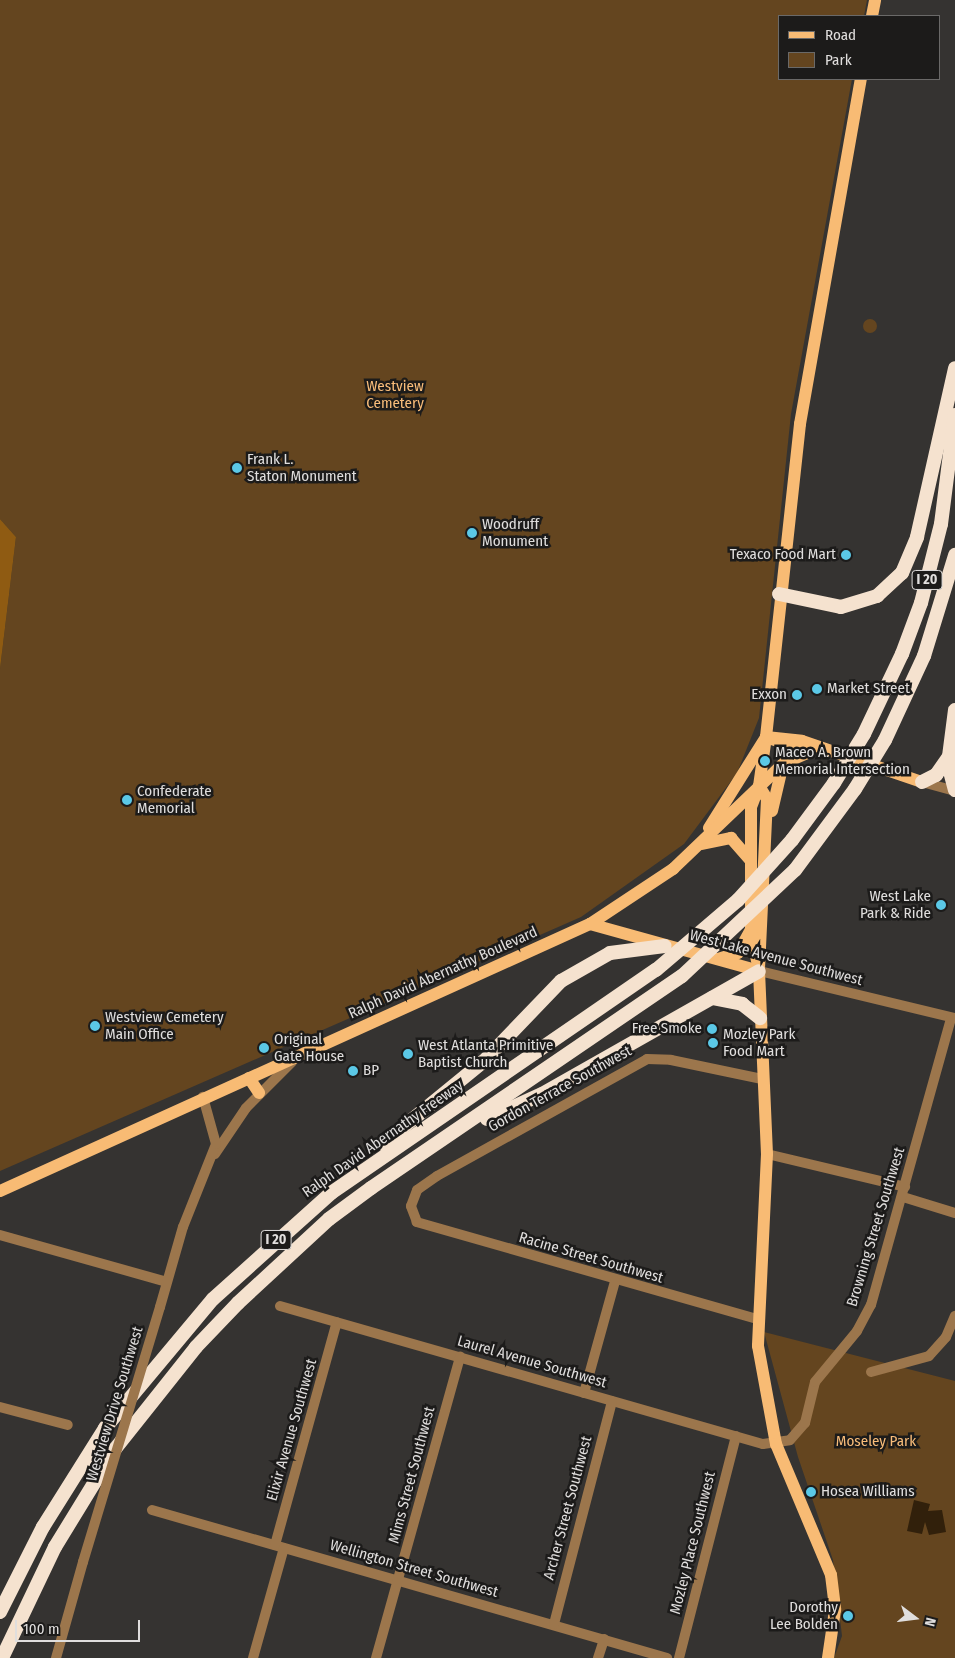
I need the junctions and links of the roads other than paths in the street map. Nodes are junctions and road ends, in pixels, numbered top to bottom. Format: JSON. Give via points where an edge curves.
{"nodes":[{"id":1,"x":875,"y":0,"type":"edge"},
{"id":2,"x":872,"y":15,"type":"edge"},
{"id":3,"x":861,"y":80,"type":"edge"},
{"id":4,"x":955,"y":368,"type":"edge"},
{"id":5,"x":955,"y":415,"type":"edge"},
{"id":6,"x":955,"y":556,"type":"edge"},
{"id":7,"x":779,"y":594,"type":"junction"},
{"id":8,"x":955,"y":710,"type":"edge"},
{"id":9,"x":766,"y":736,"type":"junction"},
{"id":10,"x":810,"y":752,"type":"junction"},
{"id":11,"x":831,"y":753,"type":"junction"},
{"id":12,"x":949,"y":755,"type":"junction"},
{"id":13,"x":784,"y":763,"type":"junction"},
{"id":14,"x":922,"y":782,"type":"junction"},
{"id":15,"x":759,"y":786,"type":"junction"},
{"id":16,"x":955,"y":790,"type":"edge"},
{"id":17,"x":698,"y":846,"type":"junction"},
{"id":18,"x":750,"y":860,"type":"junction"},
{"id":19,"x":590,"y":924,"type":"junction"},
{"id":20,"x":751,"y":930,"type":"junction"},
{"id":21,"x":665,"y":946,"type":"junction"},
{"id":22,"x":718,"y":960,"type":"junction"},
{"id":23,"x":759,"y":971,"type":"junction"},
{"id":24,"x":712,"y":998,"type":"junction"},
{"id":25,"x":760,"y":1018,"type":"junction"},
{"id":26,"x":953,"y":1018,"type":"edge"},
{"id":27,"x":295,"y":1058,"type":"junction"},
{"id":28,"x":250,"y":1078,"type":"junction"},
{"id":29,"x":762,"y":1079,"type":"junction"},
{"id":30,"x":259,"y":1093,"type":"junction"},
{"id":31,"x":203,"y":1097,"type":"junction"},
{"id":32,"x":458,"y":1131,"type":"junction"},
{"id":33,"x":767,"y":1154,"type":"junction"},
{"id":34,"x":380,"y":1158,"type":"junction"},
{"id":35,"x":210,"y":1161,"type":"junction"},
{"id":36,"x":0,"y":1191,"type":"edge"},
{"id":37,"x":904,"y":1192,"type":"junction"},
{"id":38,"x":955,"y":1213,"type":"edge"},
{"id":39,"x":417,"y":1222,"type":"joint"},
{"id":40,"x":0,"y":1235,"type":"edge"},
{"id":41,"x":615,"y":1281,"type":"junction"},
{"id":42,"x":166,"y":1282,"type":"junction"},
{"id":43,"x":280,"y":1306,"type":"dead end"},
{"id":44,"x":955,"y":1316,"type":"edge"},
{"id":45,"x":757,"y":1319,"type":"junction"},
{"id":46,"x":337,"y":1322,"type":"junction"},
{"id":47,"x":460,"y":1357,"type":"junction"},
{"id":48,"x":871,"y":1372,"type":"dead end"},
{"id":49,"x":584,"y":1393,"type":"junction"},
{"id":50,"x":612,"y":1401,"type":"junction"},
{"id":51,"x":0,"y":1407,"type":"edge"},
{"id":52,"x":68,"y":1425,"type":"dead end"},
{"id":53,"x":736,"y":1436,"type":"junction"},
{"id":54,"x":776,"y":1444,"type":"junction"},
{"id":55,"x":152,"y":1510,"type":"dead end"},
{"id":56,"x":279,"y":1547,"type":"junction"},
{"id":57,"x":398,"y":1581,"type":"junction"},
{"id":58,"x":0,"y":1612,"type":"edge"},
{"id":59,"x":554,"y":1624,"type":"junction"},
{"id":60,"x":604,"y":1639,"type":"junction"},
{"id":61,"x":2,"y":1658,"type":"edge"},
{"id":62,"x":56,"y":1658,"type":"edge"},
{"id":63,"x":253,"y":1658,"type":"edge"},
{"id":64,"x":376,"y":1658,"type":"edge"},
{"id":65,"x":598,"y":1658,"type":"edge"},
{"id":66,"x":667,"y":1658,"type":"edge"},
{"id":67,"x":679,"y":1658,"type":"edge"},
{"id":68,"x":828,"y":1658,"type":"edge"}],
"edges":[{"from":1,"to":2,"type":"main road"},
{"from":3,"to":7,"type":"main road","via":[[800,424]]},
{"from":4,"to":7,"type":"highway","via":[[915,542],[902,573],[877,596],[842,607]]},
{"from":5,"to":34,"type":"highway","name":"Ralph David Abernathy Freeway","number":"I 20","bridge":true,"via":[[942,517],[921,603],[902,654],[864,734],[834,783],[792,840],[738,900],[656,970]]},
{"from":6,"to":32,"type":"highway","number":"I 20","bridge":true,"via":[[924,656],[885,740],[856,789],[795,870],[682,976]]},
{"from":7,"to":9,"type":"main road"},
{"from":8,"to":12,"type":"highway"},
{"from":9,"to":10,"type":"main road"},
{"from":9,"to":11,"type":"main road","via":[[782,735]]},
{"from":9,"to":15,"type":"main road"},
{"from":9,"to":17,"type":"main road"},
{"from":10,"to":11,"type":"main road"},
{"from":10,"to":13,"type":"main road","name":"Ralph David Abernathy Boulevard"},
{"from":11,"to":14,"type":"main road"},
{"from":12,"to":14,"type":"highway","via":[[936,775]]},
{"from":12,"to":16,"type":"highway","via":[[948,771]]},
{"from":13,"to":15,"type":"main road","name":"Ralph David Abernathy Boulevard"},
{"from":13,"to":23,"type":"main road","via":[[772,812],[769,951]]},
{"from":14,"to":16,"type":"street"},
{"from":15,"to":17,"type":"main road","name":"Ralph David Abernathy Boulevard"},
{"from":15,"to":18,"type":"main road","via":[[751,807]]},
{"from":15,"to":23,"type":"main road","via":[[767,799]]},
{"from":17,"to":18,"type":"main road","via":[[731,838]]},
{"from":17,"to":19,"type":"main road","name":"Ralph David Abernathy Boulevard","via":[[641,892]]},
{"from":18,"to":20,"type":"main road"},
{"from":19,"to":21,"type":"main road","name":"West Lake Avenue Southwest"},
{"from":19,"to":27,"type":"main road","name":"Ralph David Abernathy Boulevard"},
{"from":20,"to":22,"type":"main road","via":[[738,953]]},
{"from":20,"to":23,"type":"main road"},
{"from":21,"to":22,"type":"main road","name":"West Lake Avenue Southwest"},
{"from":21,"to":34,"type":"highway","via":[[610,953],[561,981],[484,1061],[402,1128]]},
{"from":22,"to":23,"type":"main road","name":"West Lake Avenue Southwest"},
{"from":23,"to":24,"type":"highway"},
{"from":23,"to":25,"type":"main road"},
{"from":23,"to":26,"type":"street","name":"West Lake Avenue Southwest"},
{"from":24,"to":25,"type":"highway","via":[[742,1004]]},
{"from":24,"to":32,"type":"highway","via":[[542,1094]]},
{"from":25,"to":29,"type":"main road"},
{"from":26,"to":37,"type":"street","name":"Browning Street Southwest"},
{"from":27,"to":28,"type":"main road","name":"Ralph David Abernathy Boulevard"},
{"from":27,"to":30,"type":"street","name":"Westview Drive Southwest"},
{"from":28,"to":30,"type":"main road"},
{"from":28,"to":31,"type":"main road","name":"Ralph David Abernathy Boulevard"},
{"from":29,"to":33,"type":"main road"},
{"from":29,"to":39,"type":"street","name":"Gordon Terrace Southwest","via":[[656,1058],[627,1066],[424,1185],[413,1197]]},
{"from":30,"to":35,"type":"street","name":"Westview Drive Southwest"},
{"from":31,"to":35,"type":"street","name":"Westview Drive Southwest","via":[[215,1133]]},
{"from":31,"to":36,"type":"main road","name":"Ralph David Abernathy Boulevard"},
{"from":32,"to":61,"type":"highway","number":"I 20","via":[[329,1219],[196,1347],[93,1483],[42,1572]]},
{"from":33,"to":37,"type":"street"},
{"from":33,"to":45,"type":"main road"},
{"from":34,"to":58,"type":"highway","name":"Ralph David Abernathy Freeway","number":"I 20","via":[[245,1268],[129,1395],[68,1483]]},
{"from":35,"to":42,"type":"street","name":"Westview Drive Southwest"},
{"from":37,"to":38,"type":"street"},
{"from":37,"to":54,"type":"street","name":"Browning Street Southwest","via":[[871,1305],[857,1331],[815,1382],[801,1430]]},
{"from":39,"to":41,"type":"street","name":"Racine Street Southwest"},
{"from":40,"to":42,"type":"street"},
{"from":41,"to":45,"type":"street","name":"Racine Street Southwest"},
{"from":41,"to":49,"type":"street"},
{"from":42,"to":62,"type":"street","name":"Westview Drive Southwest","bridge":true},
{"from":43,"to":46,"type":"street","name":"Laurel Avenue Southwest"},
{"from":44,"to":48,"type":"street","via":[[946,1337],[929,1356]]},
{"from":45,"to":54,"type":"main road","via":[[764,1389]]},
{"from":46,"to":47,"type":"street","name":"Laurel Avenue Southwest"},
{"from":46,"to":56,"type":"street","name":"Elixir Avenue Southwest"},
{"from":47,"to":49,"type":"street","name":"Laurel Avenue Southwest"},
{"from":47,"to":57,"type":"street","name":"Mims Street Southwest"},
{"from":49,"to":50,"type":"street","name":"Laurel Avenue Southwest"},
{"from":50,"to":53,"type":"street","name":"Laurel Avenue Southwest"},
{"from":50,"to":59,"type":"street","name":"Archer Street Southwest"},
{"from":51,"to":52,"type":"street"},
{"from":53,"to":54,"type":"street","name":"Laurel Avenue Southwest"},
{"from":53,"to":67,"type":"street","name":"Mozley Place Southwest"},
{"from":54,"to":68,"type":"main road","via":[[831,1574],[835,1610]]},
{"from":55,"to":56,"type":"street","name":"Wellington Street Southwest"},
{"from":56,"to":57,"type":"street","name":"Wellington Street Southwest"},
{"from":56,"to":63,"type":"street","name":"Elixir Avenue Southwest"},
{"from":57,"to":59,"type":"street","name":"Wellington Street Southwest"},
{"from":57,"to":64,"type":"street","name":"Mims Street Southwest"},
{"from":59,"to":60,"type":"street","name":"Wellington Street Southwest"},
{"from":60,"to":65,"type":"street"},
{"from":60,"to":66,"type":"street","name":"Wellington Street Southwest"}]}
